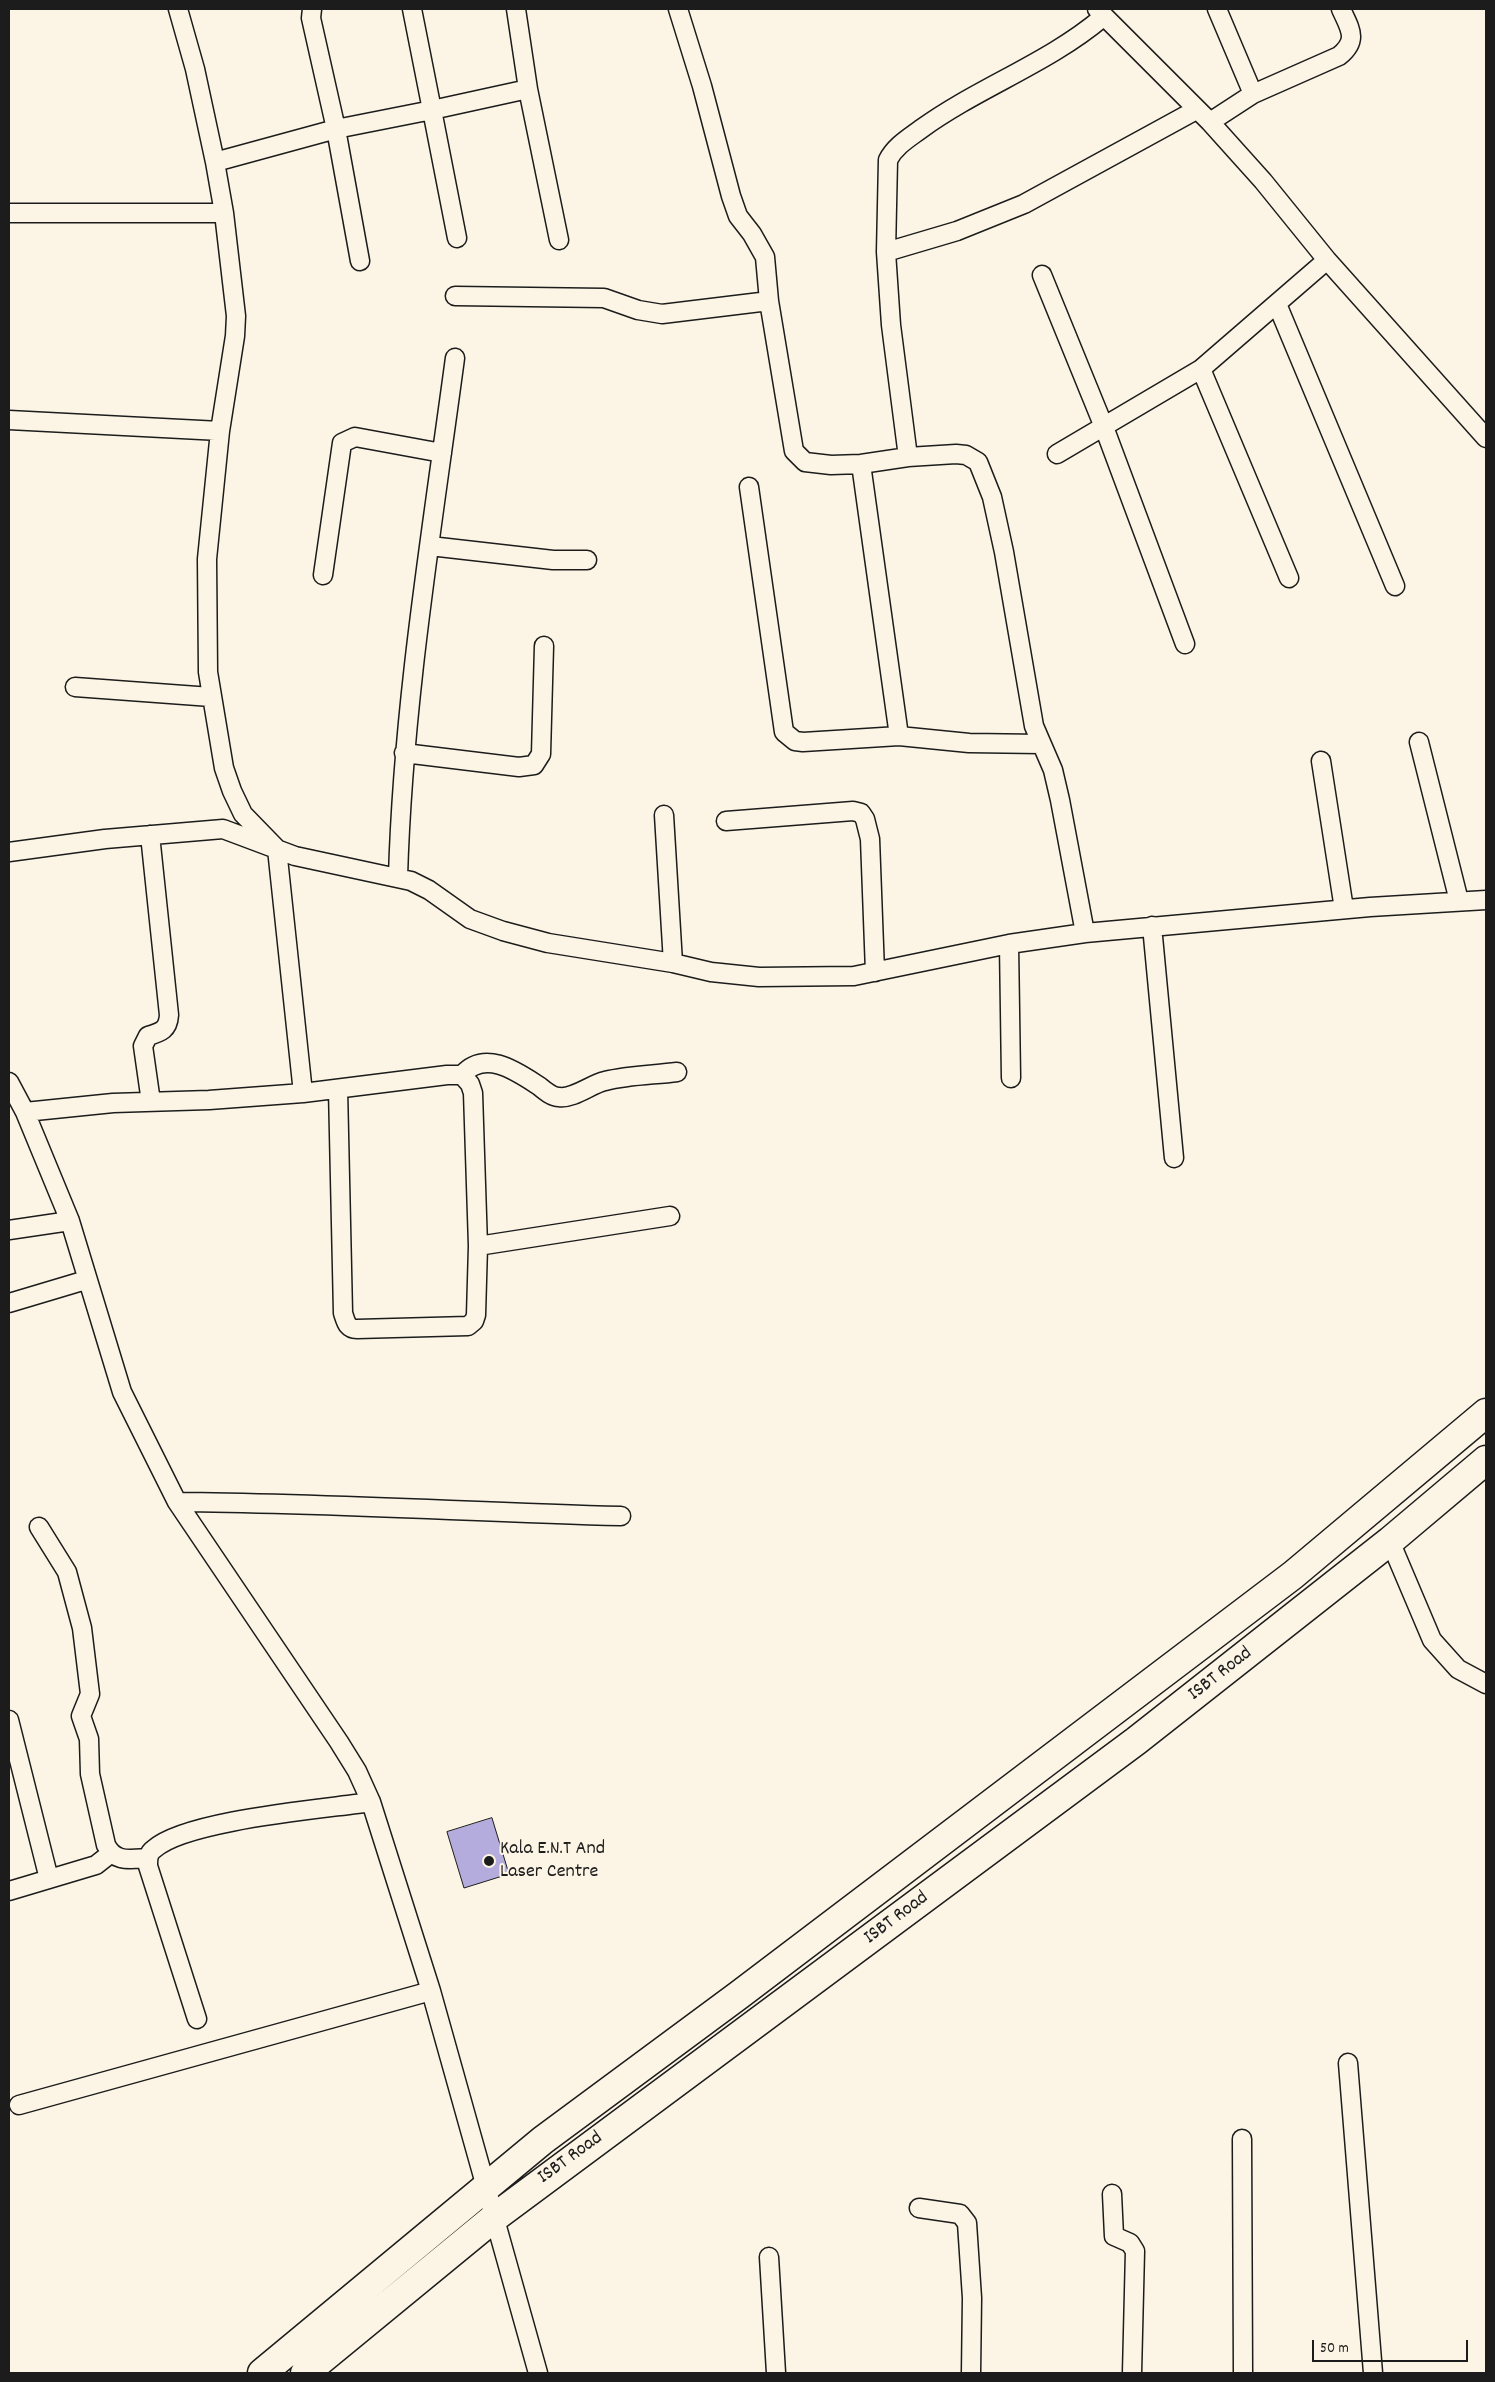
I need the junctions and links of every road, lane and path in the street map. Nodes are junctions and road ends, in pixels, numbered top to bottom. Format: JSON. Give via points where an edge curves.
{"nodes":[{"id":1,"x":178,"y":9,"type":"edge"},
{"id":2,"x":312,"y":9,"type":"edge"},
{"id":3,"x":412,"y":9,"type":"edge"},
{"id":4,"x":516,"y":9,"type":"edge"},
{"id":5,"x":678,"y":9,"type":"edge"},
{"id":6,"x":1217,"y":9,"type":"edge"},
{"id":7,"x":1341,"y":9,"type":"edge"},
{"id":8,"x":1100,"y":13,"type":"edge"},
{"id":9,"x":528,"y":89,"type":"junction"},
{"id":10,"x":1253,"y":94,"type":"junction"},
{"id":11,"x":432,"y":110,"type":"junction"},
{"id":12,"x":1196,"y":110,"type":"junction"},
{"id":13,"x":1210,"y":122,"type":"junction"},
{"id":14,"x":336,"y":130,"type":"junction"},
{"id":15,"x":216,"y":162,"type":"junction"},
{"id":16,"x":9,"y":213,"type":"edge"},
{"id":17,"x":224,"y":213,"type":"junction"},
{"id":18,"x":457,"y":238,"type":"dead end"},
{"id":19,"x":559,"y":240,"type":"dead end"},
{"id":20,"x":886,"y":252,"type":"junction"},
{"id":21,"x":1327,"y":260,"type":"junction"},
{"id":22,"x":360,"y":261,"type":"dead end"},
{"id":23,"x":1042,"y":275,"type":"dead end"},
{"id":24,"x":455,"y":296,"type":"dead end"},
{"id":25,"x":769,"y":301,"type":"junction"},
{"id":26,"x":1277,"y":304,"type":"junction"},
{"id":27,"x":454,"y":358,"type":"dead end"},
{"id":28,"x":1201,"y":369,"type":"junction"},
{"id":29,"x":9,"y":420,"type":"edge"},
{"id":30,"x":1104,"y":427,"type":"junction"},
{"id":31,"x":220,"y":432,"type":"junction"},
{"id":32,"x":1486,"y":438,"type":"edge"},
{"id":33,"x":442,"y":453,"type":"junction"},
{"id":34,"x":1057,"y":454,"type":"dead end"},
{"id":35,"x":908,"y":456,"type":"junction"},
{"id":36,"x":861,"y":464,"type":"junction"},
{"id":37,"x":748,"y":487,"type":"dead end"},
{"id":38,"x":430,"y":546,"type":"junction"},
{"id":39,"x":587,"y":560,"type":"dead end"},
{"id":40,"x":324,"y":575,"type":"dead end"},
{"id":41,"x":1289,"y":578,"type":"dead end"},
{"id":42,"x":1395,"y":586,"type":"dead end"},
{"id":43,"x":1185,"y":644,"type":"dead end"},
{"id":44,"x":544,"y":646,"type":"dead end"},
{"id":45,"x":76,"y":687,"type":"dead end"},
{"id":46,"x":211,"y":697,"type":"junction"},
{"id":47,"x":899,"y":736,"type":"junction"},
{"id":48,"x":1419,"y":742,"type":"dead end"},
{"id":49,"x":1041,"y":744,"type":"junction"},
{"id":50,"x":404,"y":753,"type":"junction"},
{"id":51,"x":1321,"y":760,"type":"dead end"},
{"id":52,"x":664,"y":814,"type":"dead end"},
{"id":53,"x":726,"y":821,"type":"dead end"},
{"id":54,"x":150,"y":835,"type":"junction"},
{"id":55,"x":277,"y":849,"type":"junction"},
{"id":56,"x":9,"y":852,"type":"edge"},
{"id":57,"x":398,"y":877,"type":"junction"},
{"id":58,"x":1486,"y":900,"type":"edge"},
{"id":59,"x":1458,"y":901,"type":"junction"},
{"id":60,"x":1344,"y":909,"type":"junction"},
{"id":61,"x":1152,"y":926,"type":"junction"},
{"id":62,"x":1084,"y":933,"type":"junction"},
{"id":63,"x":1009,"y":944,"type":"junction"},
{"id":64,"x":672,"y":963,"type":"junction"},
{"id":65,"x":875,"y":972,"type":"junction"},
{"id":66,"x":677,"y":1072,"type":"dead end"},
{"id":67,"x":462,"y":1076,"type":"junction"},
{"id":68,"x":1010,"y":1078,"type":"dead end"},
{"id":69,"x":9,"y":1082,"type":"edge"},
{"id":70,"x":338,"y":1089,"type":"junction"},
{"id":71,"x":303,"y":1093,"type":"junction"},
{"id":72,"x":151,"y":1102,"type":"junction"},
{"id":73,"x":25,"y":1112,"type":"junction"},
{"id":74,"x":1174,"y":1158,"type":"dead end"},
{"id":75,"x":670,"y":1216,"type":"dead end"},
{"id":76,"x":70,"y":1221,"type":"junction"},
{"id":77,"x":9,"y":1230,"type":"edge"},
{"id":78,"x":478,"y":1246,"type":"junction"},
{"id":79,"x":86,"y":1280,"type":"junction"},
{"id":80,"x":9,"y":1303,"type":"edge"},
{"id":81,"x":1486,"y":1412,"type":"edge"},
{"id":82,"x":1486,"y":1460,"type":"edge"},
{"id":83,"x":177,"y":1502,"type":"junction"},
{"id":84,"x":621,"y":1516,"type":"dead end"},
{"id":85,"x":39,"y":1527,"type":"dead end"},
{"id":86,"x":1390,"y":1541,"type":"junction"},
{"id":87,"x":1486,"y":1684,"type":"edge"},
{"id":88,"x":9,"y":1720,"type":"edge"},
{"id":89,"x":371,"y":1802,"type":"junction"},
{"id":90,"x":110,"y":1854,"type":"junction"},
{"id":91,"x":148,"y":1858,"type":"junction"},
{"id":92,"x":49,"y":1880,"type":"junction"},
{"id":93,"x":9,"y":1891,"type":"edge"},
{"id":94,"x":431,"y":1991,"type":"junction"},
{"id":95,"x":198,"y":2019,"type":"dead end"},
{"id":96,"x":1348,"y":2063,"type":"dead end"},
{"id":97,"x":19,"y":2105,"type":"dead end"},
{"id":98,"x":1242,"y":2139,"type":"dead end"},
{"id":99,"x":486,"y":2187,"type":"junction"},
{"id":100,"x":1112,"y":2194,"type":"dead end"},
{"id":101,"x":919,"y":2208,"type":"dead end"},
{"id":102,"x":495,"y":2217,"type":"junction"},
{"id":103,"x":769,"y":2257,"type":"dead end"},
{"id":104,"x":262,"y":2373,"type":"edge"},
{"id":105,"x":305,"y":2373,"type":"edge"},
{"id":106,"x":538,"y":2373,"type":"edge"},
{"id":107,"x":776,"y":2373,"type":"edge"},
{"id":108,"x":971,"y":2373,"type":"edge"},
{"id":109,"x":1132,"y":2373,"type":"edge"},
{"id":110,"x":1243,"y":2373,"type":"edge"},
{"id":111,"x":1373,"y":2373,"type":"edge"}],
"edges":[{"from":1,"to":15,"type":"street"},
{"from":2,"to":14,"type":"street","via":[[311,18]]},
{"from":3,"to":11,"type":"street"},
{"from":4,"to":9,"type":"street"},
{"from":5,"to":25,"type":"street","via":[[738,216],[765,257]]},
{"from":6,"to":10,"type":"street"},
{"from":7,"to":10,"type":"street","via":[[1351,34],[1346,51]]},
{"from":8,"to":12,"type":"street"},
{"from":8,"to":20,"type":"street","via":[[1071,42],[948,110],[896,147],[887,169]]},
{"from":9,"to":11,"type":"street"},
{"from":9,"to":19,"type":"street"},
{"from":10,"to":13,"type":"street"},
{"from":11,"to":14,"type":"street"},
{"from":11,"to":18,"type":"street"},
{"from":12,"to":13,"type":"street"},
{"from":12,"to":20,"type":"street","via":[[1024,204],[957,231]]},
{"from":13,"to":21,"type":"street"},
{"from":14,"to":15,"type":"street"},
{"from":14,"to":22,"type":"street"},
{"from":15,"to":17,"type":"street"},
{"from":16,"to":17,"type":"street"},
{"from":17,"to":31,"type":"street","via":[[236,316]]},
{"from":20,"to":35,"type":"street","via":[[891,325]]},
{"from":21,"to":26,"type":"street"},
{"from":21,"to":32,"type":"street"},
{"from":23,"to":30,"type":"street"},
{"from":24,"to":25,"type":"street","via":[[604,298],[638,310],[662,314]]},
{"from":25,"to":36,"type":"street","via":[[794,452],[805,462]]},
{"from":26,"to":28,"type":"street"},
{"from":26,"to":42,"type":"street"},
{"from":27,"to":33,"type":"street"},
{"from":28,"to":30,"type":"street"},
{"from":28,"to":41,"type":"street"},
{"from":29,"to":31,"type":"street"},
{"from":30,"to":34,"type":"street"},
{"from":30,"to":43,"type":"street"},
{"from":31,"to":46,"type":"street","via":[[207,559]]},
{"from":33,"to":38,"type":"street"},
{"from":33,"to":40,"type":"street","via":[[355,437],[342,443]]},
{"from":35,"to":36,"type":"street"},
{"from":35,"to":49,"type":"street","via":[[966,455],[978,462],[986,476],[1004,552],[1031,708]]},
{"from":36,"to":47,"type":"street"},
{"from":37,"to":47,"type":"street","via":[[784,732],[795,741],[804,742]]},
{"from":38,"to":39,"type":"street","via":[[553,560]]},
{"from":38,"to":50,"type":"street","via":[[412,667]]},
{"from":44,"to":50,"type":"street","via":[[541,754],[534,764],[519,767]]},
{"from":45,"to":46,"type":"street"},
{"from":46,"to":55,"type":"street","via":[[224,768],[236,801],[243,814]]},
{"from":47,"to":49,"type":"street","via":[[969,743]]},
{"from":48,"to":59,"type":"street"},
{"from":49,"to":62,"type":"street","via":[[1053,770],[1060,800]]},
{"from":50,"to":57,"type":"street"},
{"from":51,"to":60,"type":"street"},
{"from":52,"to":64,"type":"street"},
{"from":53,"to":65,"type":"street","via":[[861,813],[866,819],[870,840]]},
{"from":54,"to":55,"type":"street","via":[[224,829]]},
{"from":54,"to":56,"type":"street"},
{"from":54,"to":72,"type":"street","via":[[169,1015],[164,1030],[148,1036],[143,1046]]},
{"from":55,"to":57,"type":"street","via":[[304,858]]},
{"from":55,"to":71,"type":"street"},
{"from":57,"to":64,"type":"street","via":[[429,890],[470,919],[486,926],[548,943]]},
{"from":58,"to":59,"type":"street"},
{"from":59,"to":60,"type":"street"},
{"from":60,"to":61,"type":"street"},
{"from":61,"to":62,"type":"street"},
{"from":61,"to":74,"type":"street"},
{"from":62,"to":63,"type":"street"},
{"from":63,"to":65,"type":"street"},
{"from":63,"to":68,"type":"street"},
{"from":64,"to":65,"type":"street","via":[[738,976],[854,976]]},
{"from":66,"to":67,"type":"street","via":[[605,1081],[557,1098],[513,1069],[489,1062],[474,1065]]},
{"from":67,"to":70,"type":"street","via":[[447,1075]]},
{"from":67,"to":78,"type":"street","via":[[473,1093]]},
{"from":69,"to":73,"type":"street"},
{"from":70,"to":71,"type":"street"},
{"from":70,"to":78,"type":"street","via":[[343,1314],[349,1328],[472,1324],[476,1315]]},
{"from":71,"to":72,"type":"street"},
{"from":72,"to":73,"type":"street"},
{"from":73,"to":76,"type":"street"},
{"from":75,"to":78,"type":"street"},
{"from":76,"to":77,"type":"street"},
{"from":76,"to":79,"type":"street"},
{"from":79,"to":80,"type":"street"},
{"from":79,"to":83,"type":"street","via":[[122,1392]]},
{"from":81,"to":99,"type":"highway","via":[[1293,1574],[543,2140]]},
{"from":82,"to":86,"type":"highway","name":"ISBT Road"},
{"from":83,"to":84,"type":"street"},
{"from":83,"to":89,"type":"street","via":[[339,1742]]},
{"from":85,"to":90,"type":"street","via":[[66,1572],[82,1628],[90,1694],[81,1716],[89,1739],[90,1774]]},
{"from":86,"to":87,"type":"street","via":[[1432,1640],[1458,1669]]},
{"from":86,"to":102,"type":"highway","name":"ISBT Road","via":[[1136,1741]]},
{"from":88,"to":92,"type":"street"},
{"from":89,"to":91,"type":"street","via":[[226,1823],[187,1832],[154,1849]]},
{"from":89,"to":94,"type":"street"},
{"from":90,"to":91,"type":"street","via":[[118,1859]]},
{"from":90,"to":92,"type":"street","via":[[96,1865]]},
{"from":91,"to":95,"type":"street"},
{"from":92,"to":93,"type":"street"},
{"from":94,"to":97,"type":"street"},
{"from":94,"to":99,"type":"street"},
{"from":96,"to":111,"type":"street"},
{"from":98,"to":110,"type":"street"},
{"from":99,"to":102,"type":"street"},
{"from":99,"to":104,"type":"highway"},
{"from":100,"to":109,"type":"street","via":[[1114,2236],[1130,2243],[1136,2250]]},
{"from":101,"to":108,"type":"street","via":[[960,2214],[966,2219],[972,2289]]},
{"from":102,"to":105,"type":"highway","name":"ISBT Road"},
{"from":102,"to":106,"type":"street"},
{"from":103,"to":107,"type":"street"}]}
